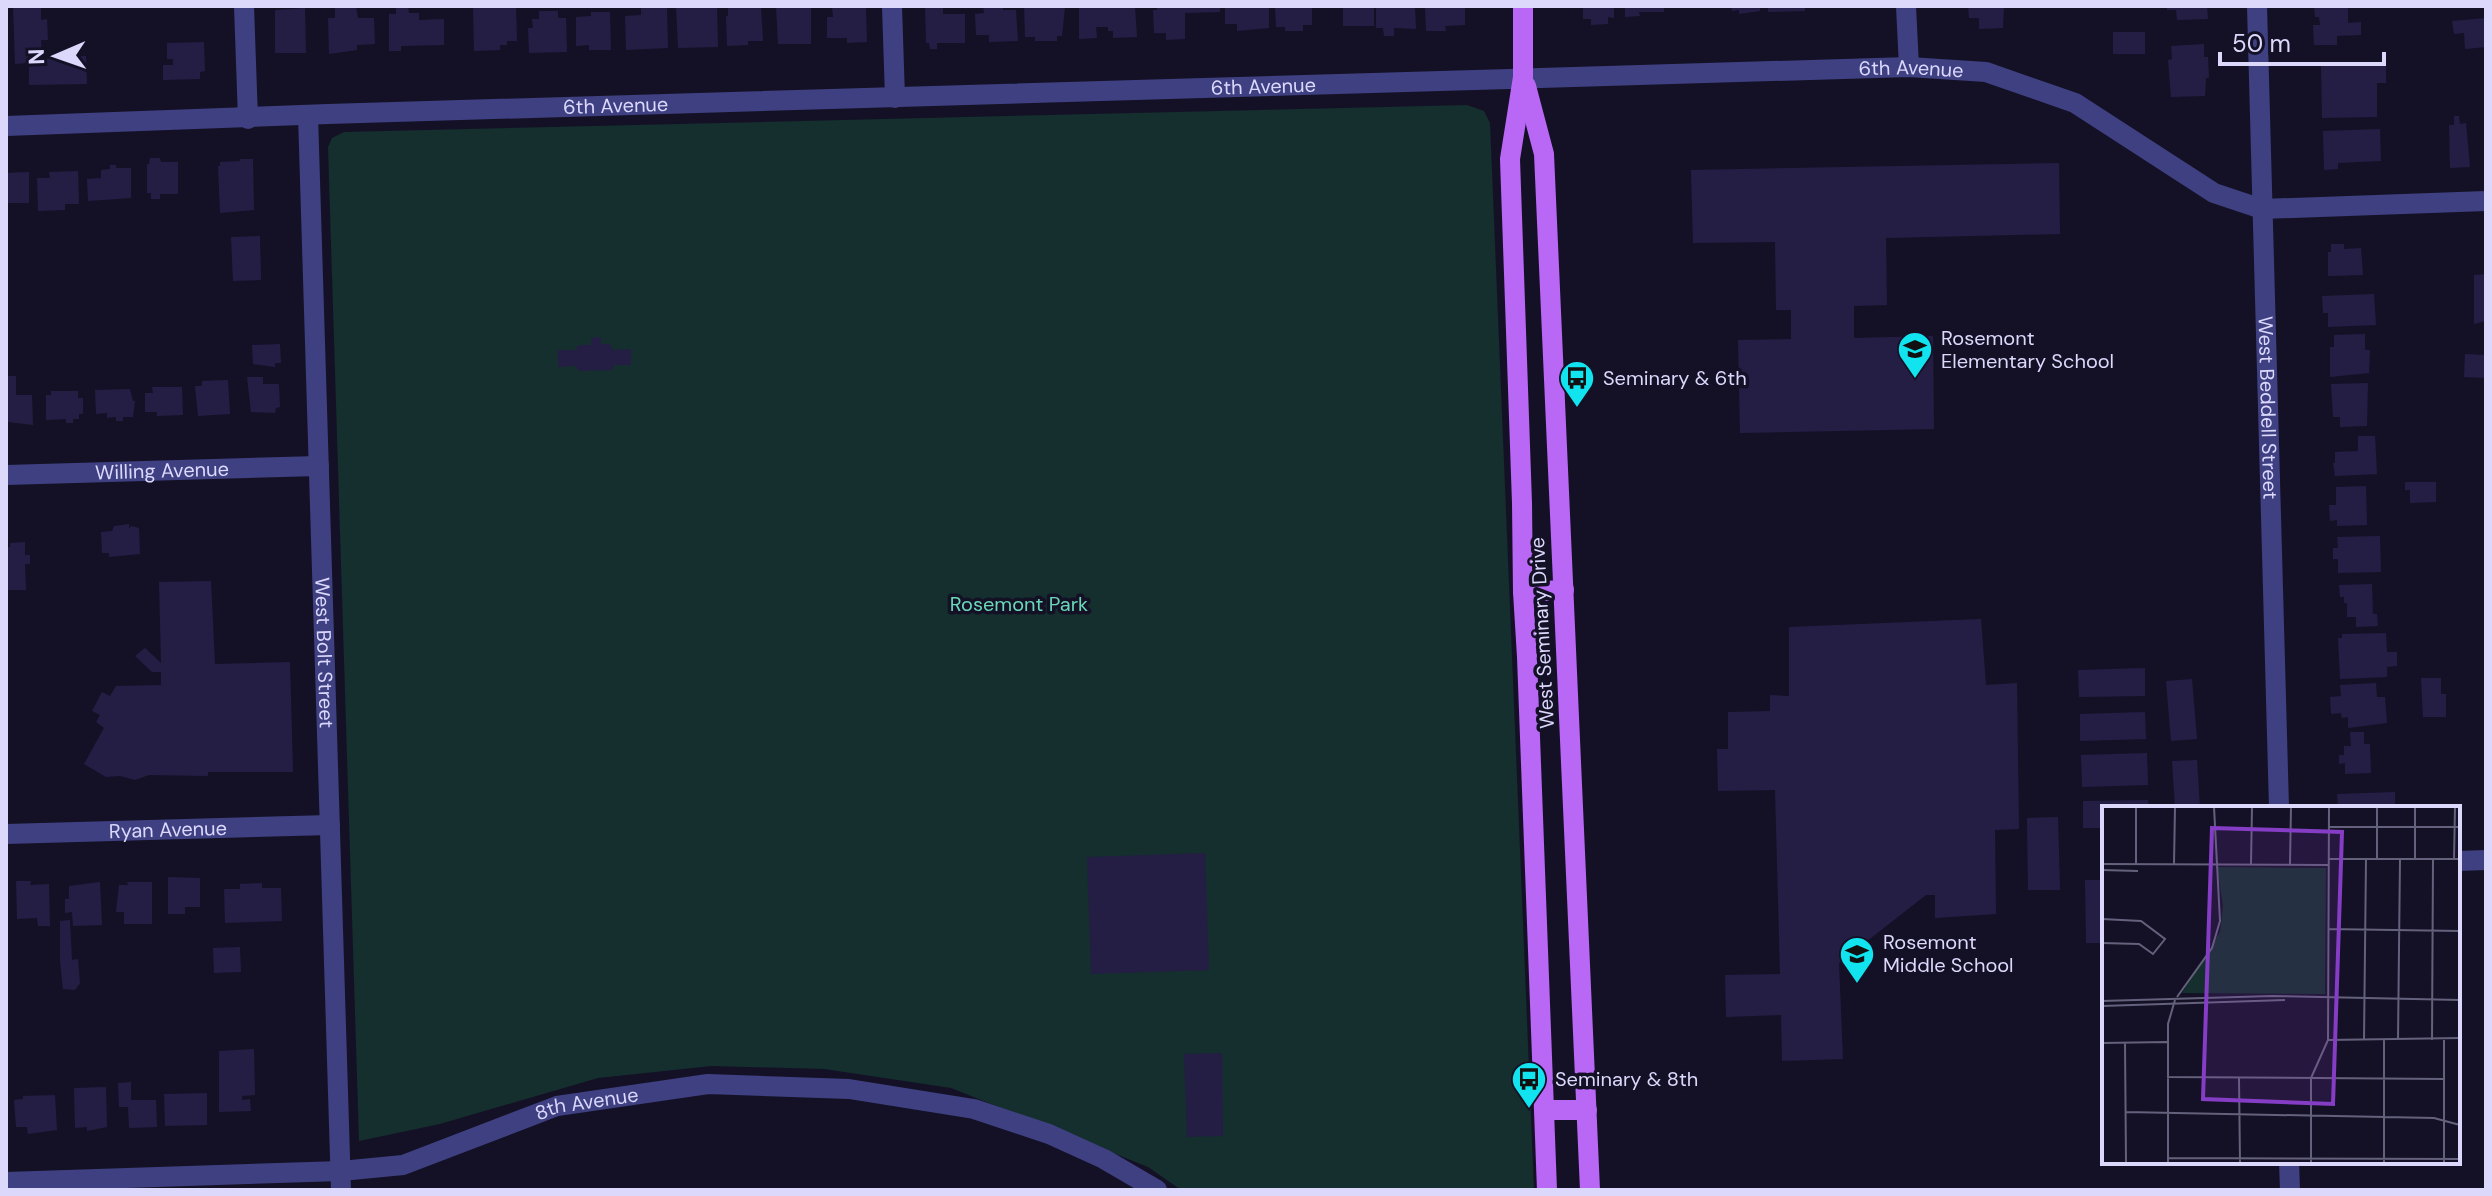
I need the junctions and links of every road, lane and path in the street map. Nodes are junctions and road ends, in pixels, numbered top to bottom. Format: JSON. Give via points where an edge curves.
{"nodes":[{"id":1,"x":244,"y":6,"type":"edge"},
{"id":2,"x":892,"y":6,"type":"edge"},
{"id":3,"x":1523,"y":6,"type":"edge"},
{"id":4,"x":1906,"y":6,"type":"edge"},
{"id":5,"x":2257,"y":6,"type":"edge"},
{"id":6,"x":1909,"y":67,"type":"junction"},
{"id":7,"x":1523,"y":77,"type":"junction"},
{"id":8,"x":895,"y":98,"type":"junction"},
{"id":9,"x":308,"y":115,"type":"junction"},
{"id":10,"x":248,"y":119,"type":"junction"},
{"id":11,"x":6,"y":126,"type":"edge"},
{"id":12,"x":2486,"y":201,"type":"edge"},
{"id":13,"x":2262,"y":209,"type":"junction"},
{"id":14,"x":319,"y":466,"type":"junction"},
{"id":15,"x":6,"y":475,"type":"edge"},
{"id":16,"x":1564,"y":590,"type":"junction"},
{"id":17,"x":1523,"y":592,"type":"junction"},
{"id":18,"x":2279,"y":806,"type":"edge"},
{"id":19,"x":330,"y":825,"type":"junction"},
{"id":20,"x":6,"y":834,"type":"edge"},
{"id":21,"x":2486,"y":860,"type":"edge"},
{"id":22,"x":2460,"y":861,"type":"edge"},
{"id":23,"x":1544,"y":1110,"type":"junction"},
{"id":24,"x":1587,"y":1110,"type":"junction"},
{"id":25,"x":2289,"y":1164,"type":"edge"},
{"id":26,"x":341,"y":1180,"type":"edge"},
{"id":27,"x":6,"y":1182,"type":"edge"},
{"id":28,"x":1157,"y":1190,"type":"edge"},
{"id":29,"x":1547,"y":1190,"type":"edge"},
{"id":30,"x":1590,"y":1190,"type":"edge"},
{"id":31,"x":2290,"y":1190,"type":"edge"}],
"edges":[{"from":1,"to":10,"type":"street"},
{"from":2,"to":8,"type":"street"},
{"from":3,"to":7,"type":"main road","name":"West Seminary Drive"},
{"from":4,"to":6,"type":"street"},
{"from":5,"to":13,"type":"street","name":"West Beddell Street"},
{"from":6,"to":7,"type":"street","name":"6th Avenue"},
{"from":6,"to":13,"type":"street","name":"6th Avenue","via":[[1986,72],[2075,103],[2214,193]]},
{"from":7,"to":8,"type":"street","name":"6th Avenue"},
{"from":7,"to":16,"type":"main road","name":"West Seminary Drive","via":[[1544,154]]},
{"from":7,"to":17,"type":"main road","name":"West Seminary Drive","via":[[1510,159]]},
{"from":8,"to":9,"type":"street","name":"6th Avenue"},
{"from":9,"to":10,"type":"street","name":"6th Avenue"},
{"from":9,"to":14,"type":"street","name":"West Bolt Street"},
{"from":10,"to":11,"type":"street","name":"6th Avenue"},
{"from":12,"to":13,"type":"street","name":"6th Avenue"},
{"from":13,"to":18,"type":"street","name":"West Beddell Street"},
{"from":14,"to":15,"type":"street","name":"Willing Avenue"},
{"from":14,"to":19,"type":"street","name":"West Bolt Street"},
{"from":16,"to":17,"type":"main road"},
{"from":16,"to":24,"type":"main road","name":"West Seminary Drive"},
{"from":17,"to":23,"type":"main road","name":"West Seminary Drive"},
{"from":19,"to":20,"type":"street","name":"Ryan Avenue"},
{"from":19,"to":26,"type":"street","name":"West Bolt Street"},
{"from":21,"to":22,"type":"street"},
{"from":23,"to":24,"type":"main road"},
{"from":23,"to":29,"type":"main road","name":"West Seminary Drive"},
{"from":24,"to":30,"type":"main road","name":"West Seminary Drive"},
{"from":25,"to":31,"type":"street"},
{"from":26,"to":27,"type":"street","name":"8th Avenue"},
{"from":26,"to":28,"type":"street","name":"8th Avenue","via":[[403,1165],[557,1106],[708,1084],[849,1089],[974,1109],[1049,1134]]}]}
